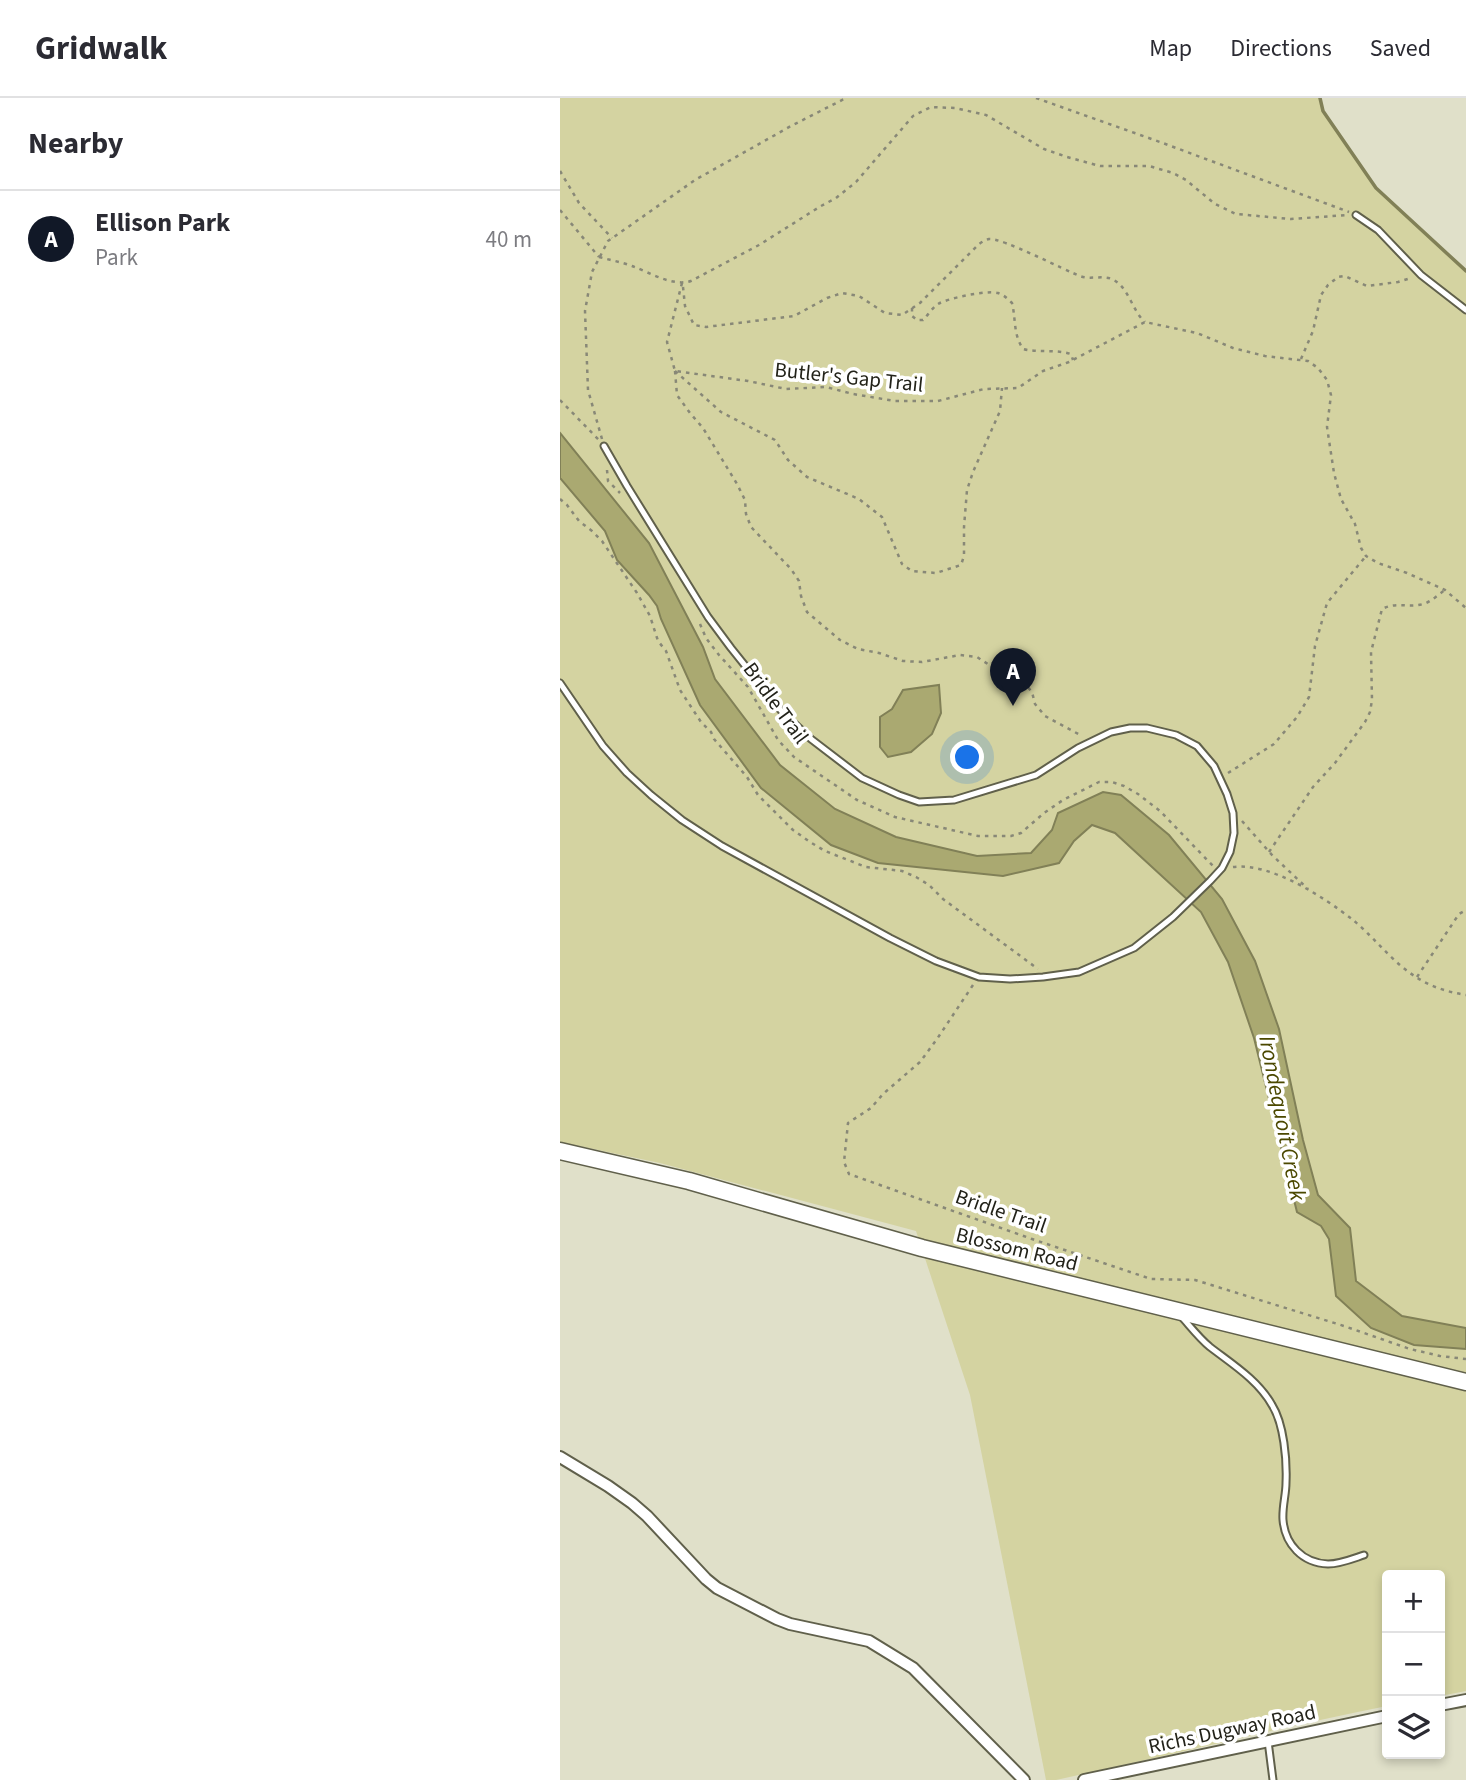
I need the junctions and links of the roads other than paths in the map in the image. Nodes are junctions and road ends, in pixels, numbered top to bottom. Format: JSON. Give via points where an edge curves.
{"nodes":[{"id":1,"x":1356,"y":215,"type":"road end"},
{"id":2,"x":1466,"y":310,"type":"edge"},
{"id":3,"x":604,"y":446,"type":"road end"},
{"id":4,"x":560,"y":683,"type":"edge"},
{"id":5,"x":560,"y":1151,"type":"edge"},
{"id":6,"x":1174,"y":1309,"type":"junction"},
{"id":7,"x":1466,"y":1382,"type":"edge"},
{"id":8,"x":560,"y":1457,"type":"edge"},
{"id":9,"x":1364,"y":1555,"type":"dead end"},
{"id":10,"x":1466,"y":1700,"type":"edge"},
{"id":11,"x":1445,"y":1704,"type":"edge"},
{"id":12,"x":1382,"y":1717,"type":"edge"},
{"id":13,"x":1268,"y":1741,"type":"junction"},
{"id":14,"x":1024,"y":1780,"type":"edge"},
{"id":15,"x":1084,"y":1780,"type":"edge"},
{"id":16,"x":1273,"y":1780,"type":"edge"}],
"edges":[{"from":1,"to":2,"type":"lane"},
{"from":3,"to":4,"type":"lane","via":[[731,648],[783,713],[862,778],[919,802],[954,800],[1036,775],[1111,732],[1147,728],[1197,746],[1214,766],[1233,813],[1230,852],[1210,881],[1135,948],[1079,972],[1010,979],[979,976],[890,938],[682,820],[603,746]]},
{"from":5,"to":6,"type":"street","name":"Blossom Road","via":[[689,1181],[922,1248]]},
{"from":6,"to":7,"type":"street","name":"Blossom Road"},
{"from":6,"to":9,"type":"lane","via":[[1272,1404],[1286,1465],[1283,1520],[1296,1552],[1328,1564]]},
{"from":8,"to":14,"type":"street","via":[[632,1503],[718,1588],[790,1624],[869,1642],[913,1668]]},
{"from":10,"to":11,"type":"street"},
{"from":12,"to":13,"type":"street","name":"Richs Dugway Road"},
{"from":13,"to":15,"type":"street","name":"Richs Dugway Road"},
{"from":13,"to":16,"type":"lane"}]}
